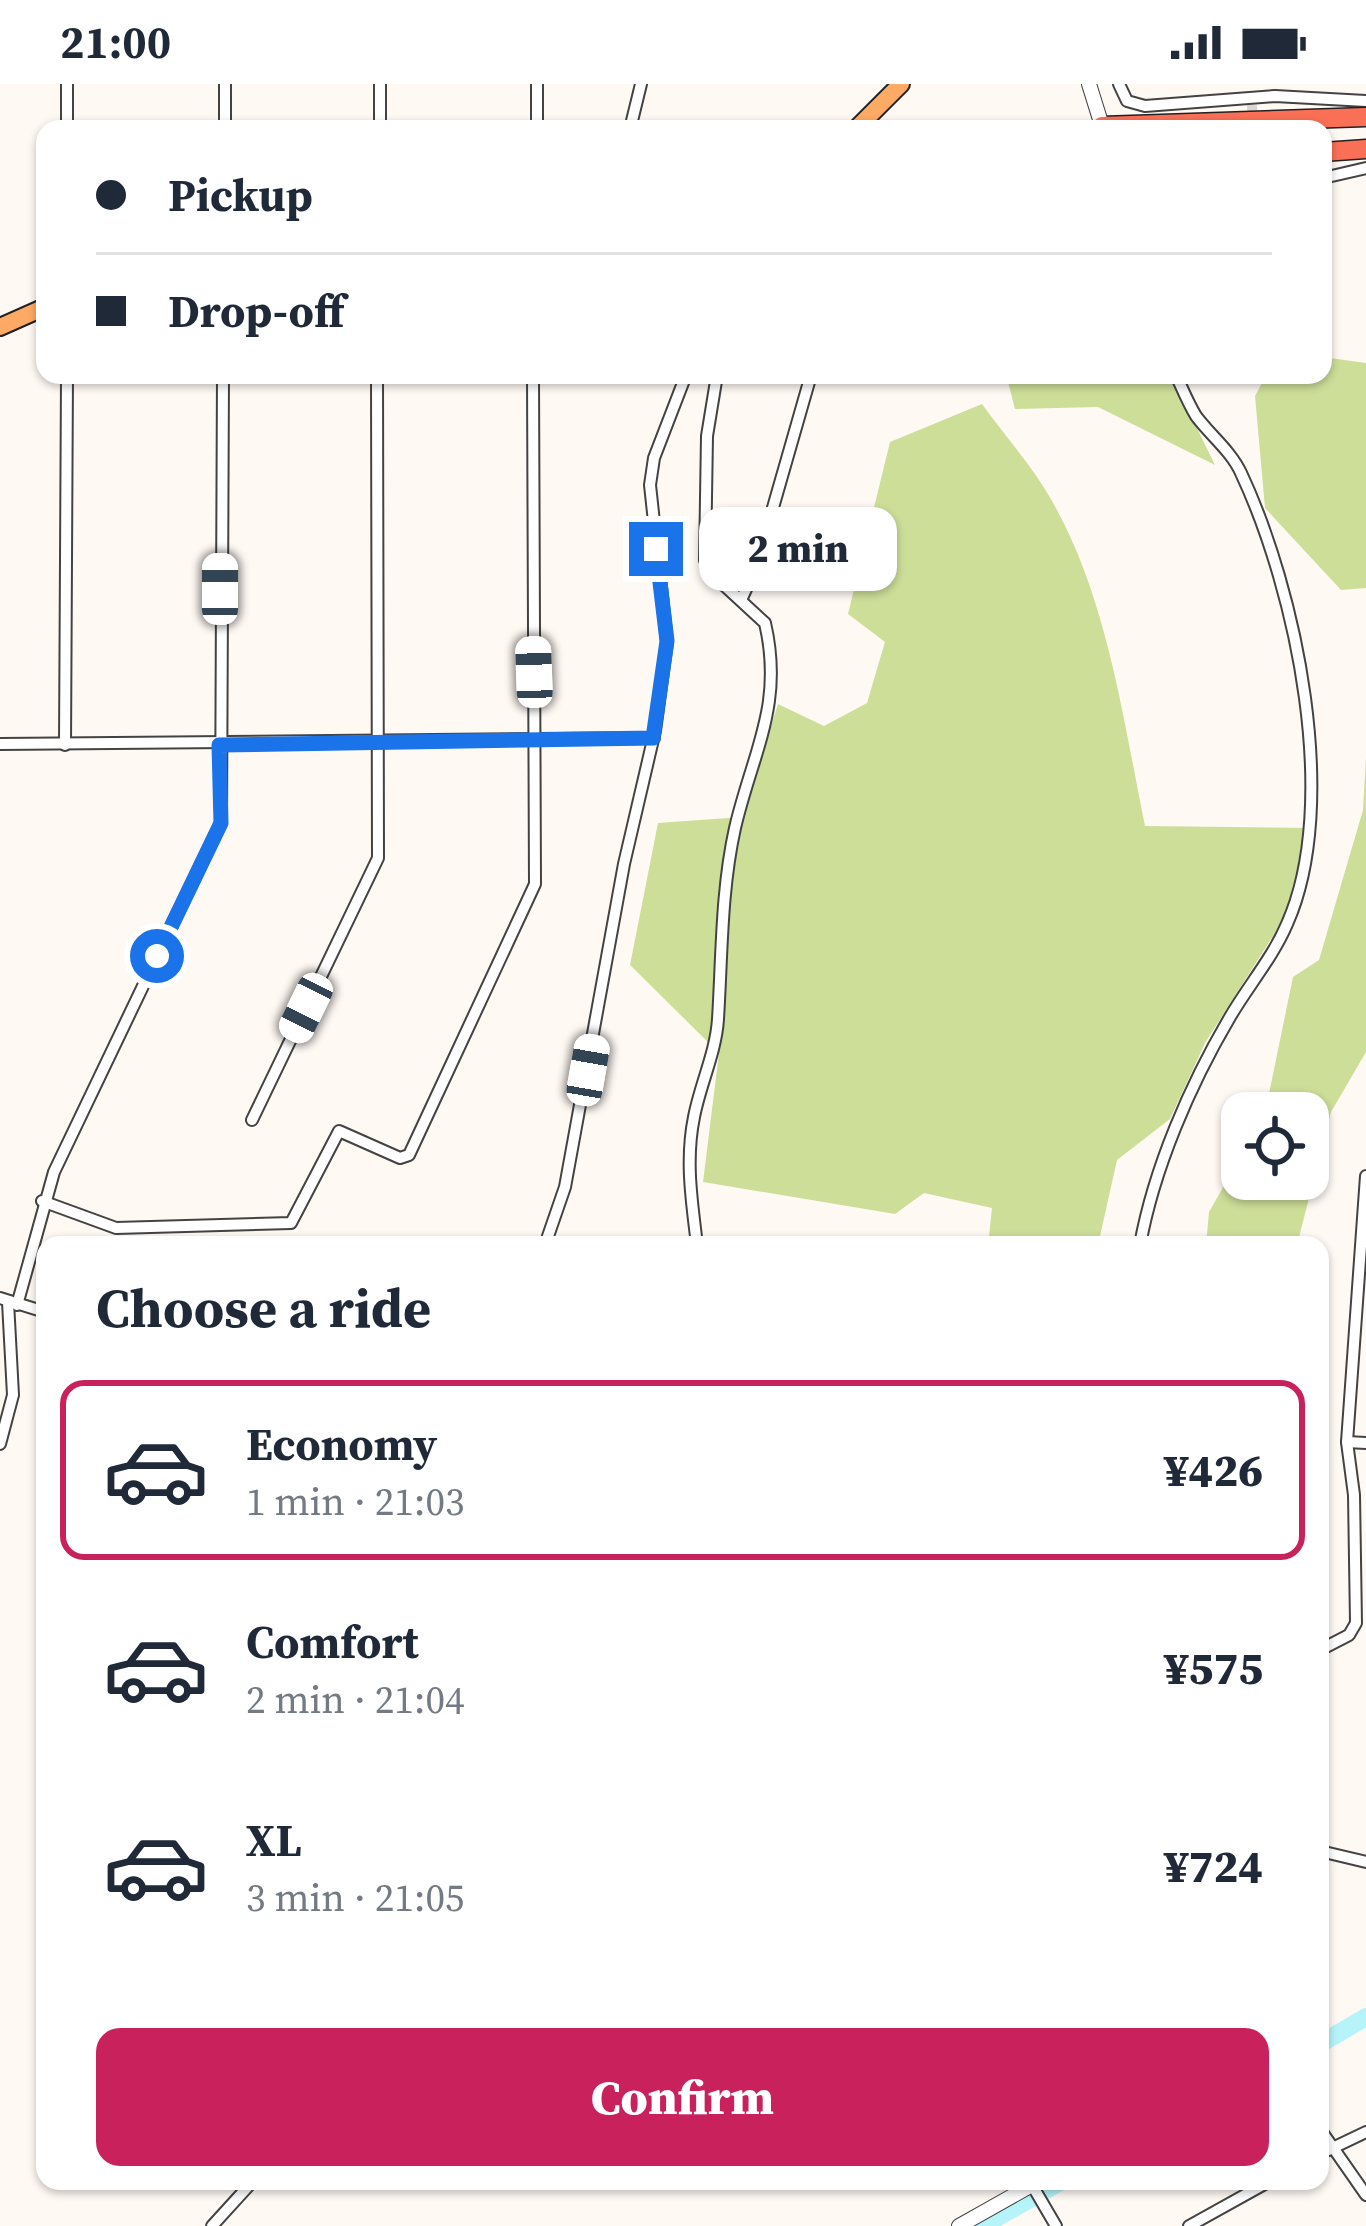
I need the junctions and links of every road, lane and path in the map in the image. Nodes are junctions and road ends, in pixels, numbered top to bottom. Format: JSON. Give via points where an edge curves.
{"nodes":[{"id":1,"x":67,"y":84,"type":"edge"},
{"id":2,"x":225,"y":84,"type":"edge"},
{"id":3,"x":380,"y":84,"type":"edge"},
{"id":4,"x":537,"y":84,"type":"edge"},
{"id":5,"x":641,"y":84,"type":"edge"},
{"id":6,"x":901,"y":84,"type":"edge"},
{"id":7,"x":1089,"y":84,"type":"edge"},
{"id":8,"x":1119,"y":84,"type":"edge"},
{"id":9,"x":1366,"y":101,"type":"edge"},
{"id":10,"x":1366,"y":117,"type":"edge"},
{"id":11,"x":67,"y":120,"type":"edge"},
{"id":12,"x":225,"y":120,"type":"edge"},
{"id":13,"x":380,"y":120,"type":"edge"},
{"id":14,"x":537,"y":120,"type":"edge"},
{"id":15,"x":633,"y":120,"type":"edge"},
{"id":16,"x":865,"y":120,"type":"edge"},
{"id":17,"x":1101,"y":120,"type":"edge"},
{"id":18,"x":1287,"y":120,"type":"edge"},
{"id":19,"x":1366,"y":149,"type":"edge"},
{"id":20,"x":1332,"y":151,"type":"edge"},
{"id":21,"x":1366,"y":168,"type":"edge"},
{"id":22,"x":1332,"y":176,"type":"edge"},
{"id":23,"x":36,"y":311,"type":"edge"},
{"id":24,"x":0,"y":327,"type":"edge"},
{"id":25,"x":67,"y":384,"type":"edge"},
{"id":26,"x":223,"y":384,"type":"edge"},
{"id":27,"x":377,"y":384,"type":"edge"},
{"id":28,"x":533,"y":384,"type":"edge"},
{"id":29,"x":683,"y":384,"type":"edge"},
{"id":30,"x":716,"y":384,"type":"edge"},
{"id":31,"x":808,"y":384,"type":"edge"},
{"id":32,"x":1180,"y":384,"type":"edge"},
{"id":33,"x":742,"y":598,"type":"junction"},
{"id":34,"x":653,"y":738,"type":"junction"},
{"id":35,"x":535,"y":739,"type":"junction"},
{"id":36,"x":377,"y":741,"type":"junction"},
{"id":37,"x":0,"y":744,"type":"edge"},
{"id":38,"x":65,"y":745,"type":"junction"},
{"id":39,"x":219,"y":745,"type":"junction"},
{"id":40,"x":252,"y":1120,"type":"dead end"},
{"id":41,"x":1366,"y":1176,"type":"edge"},
{"id":42,"x":42,"y":1201,"type":"junction"},
{"id":43,"x":547,"y":1236,"type":"edge"},
{"id":44,"x":696,"y":1236,"type":"edge"},
{"id":45,"x":1142,"y":1236,"type":"edge"},
{"id":46,"x":8,"y":1302,"type":"edge"},
{"id":47,"x":1347,"y":1442,"type":"junction"},
{"id":48,"x":1366,"y":1443,"type":"edge"},
{"id":49,"x":0,"y":1444,"type":"edge"},
{"id":50,"x":1329,"y":1645,"type":"edge"},
{"id":51,"x":1329,"y":1853,"type":"edge"},
{"id":52,"x":1366,"y":1862,"type":"edge"},
{"id":53,"x":1366,"y":2132,"type":"edge"},
{"id":54,"x":1329,"y":2141,"type":"edge"},
{"id":55,"x":1334,"y":2148,"type":"junction"},
{"id":56,"x":1329,"y":2150,"type":"edge"},
{"id":57,"x":245,"y":2190,"type":"edge"},
{"id":58,"x":1026,"y":2190,"type":"edge"},
{"id":59,"x":1037,"y":2190,"type":"edge"},
{"id":60,"x":1254,"y":2190,"type":"edge"},
{"id":61,"x":1366,"y":2195,"type":"edge"},
{"id":62,"x":212,"y":2226,"type":"edge"},
{"id":63,"x":959,"y":2226,"type":"edge"},
{"id":64,"x":1056,"y":2226,"type":"edge"},
{"id":65,"x":1189,"y":2226,"type":"edge"}],
"edges":[{"from":1,"to":11,"type":"street"},
{"from":2,"to":12,"type":"street"},
{"from":3,"to":13,"type":"street"},
{"from":4,"to":14,"type":"street"},
{"from":5,"to":15,"type":"street"},
{"from":6,"to":16,"type":"main road"},
{"from":7,"to":17,"type":"street"},
{"from":8,"to":9,"type":"street","via":[[1138,106]]},
{"from":10,"to":18,"type":"highway"},
{"from":19,"to":20,"type":"highway"},
{"from":21,"to":22,"type":"street"},
{"from":23,"to":24,"type":"main road"},
{"from":25,"to":38,"type":"street"},
{"from":26,"to":39,"type":"street"},
{"from":27,"to":36,"type":"street"},
{"from":28,"to":35,"type":"street"},
{"from":29,"to":34,"type":"street","via":[[650,485],[667,641]]},
{"from":30,"to":33,"type":"street","via":[[703,547],[708,569]]},
{"from":31,"to":33,"type":"street"},
{"from":32,"to":45,"type":"street","via":[[1239,468],[1269,544],[1313,772],[1310,858],[1288,924],[1206,1061]]},
{"from":33,"to":44,"type":"street","via":[[765,622],[773,690],[735,829],[718,1023],[693,1124]]},
{"from":34,"to":35,"type":"street"},
{"from":34,"to":43,"type":"street","via":[[569,1168]]},
{"from":35,"to":36,"type":"street"},
{"from":35,"to":42,"type":"street","via":[[532,896],[409,1155],[339,1131],[291,1223],[116,1228]]},
{"from":36,"to":39,"type":"street"},
{"from":36,"to":40,"type":"street","via":[[379,858]]},
{"from":37,"to":38,"type":"street"},
{"from":38,"to":39,"type":"street"},
{"from":39,"to":42,"type":"street","via":[[221,823]]},
{"from":41,"to":47,"type":"street"},
{"from":42,"to":46,"type":"street"},
{"from":46,"to":49,"type":"street","via":[[13,1395]]},
{"from":47,"to":48,"type":"street"},
{"from":47,"to":50,"type":"street","via":[[1356,1623]]},
{"from":51,"to":52,"type":"street"},
{"from":53,"to":55,"type":"street"},
{"from":54,"to":55,"type":"street"},
{"from":55,"to":56,"type":"street"},
{"from":55,"to":61,"type":"street"},
{"from":57,"to":62,"type":"street"},
{"from":58,"to":63,"type":"street"},
{"from":59,"to":64,"type":"street"},
{"from":60,"to":65,"type":"street"}]}
